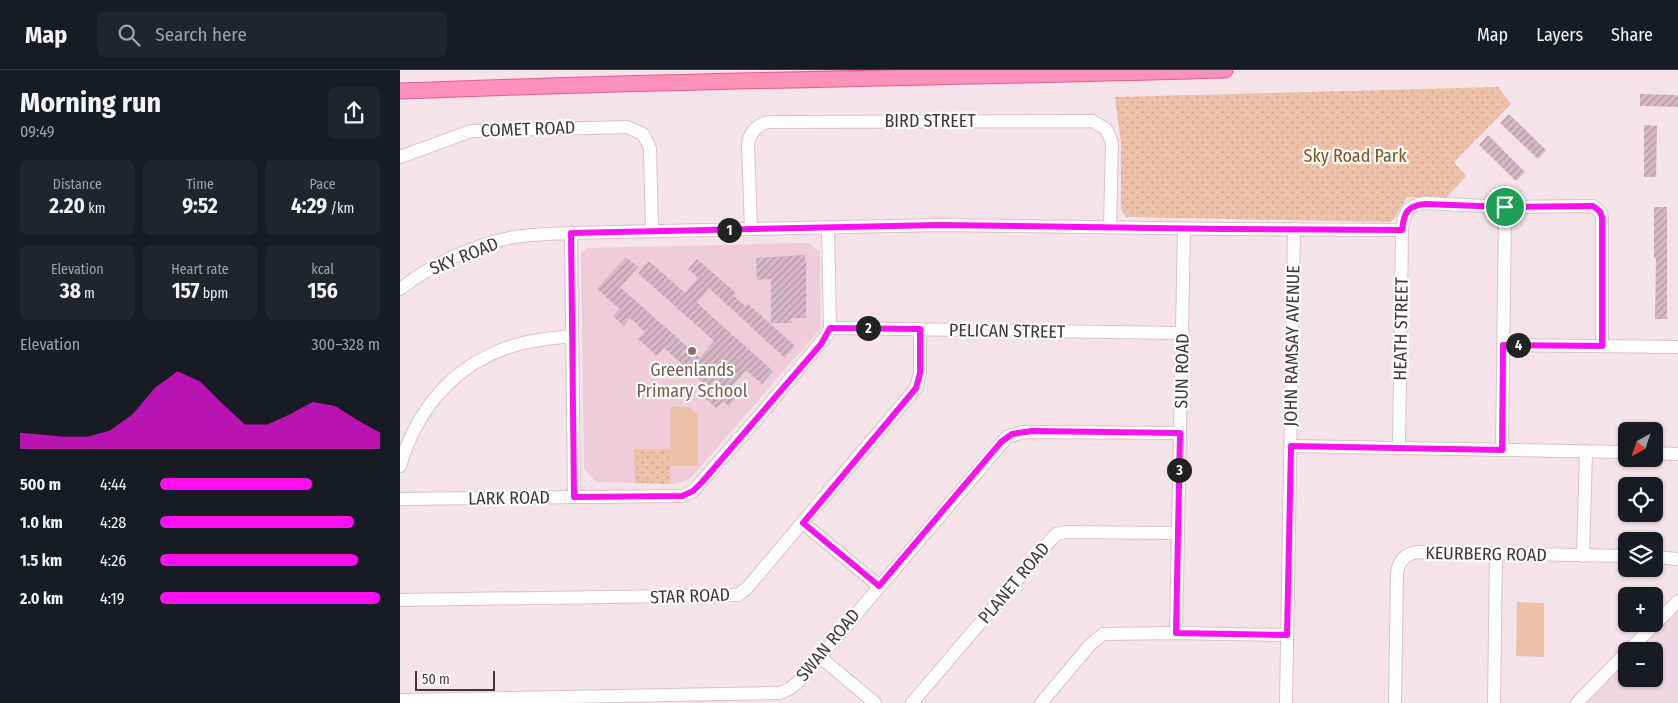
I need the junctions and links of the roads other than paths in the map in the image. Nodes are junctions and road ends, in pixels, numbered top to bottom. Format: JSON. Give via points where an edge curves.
{"nodes":[{"id":1,"x":1225,"y":70,"type":"edge"},
{"id":2,"x":400,"y":91,"type":"edge"},
{"id":3,"x":400,"y":157,"type":"edge"},
{"id":4,"x":1505,"y":207,"type":"junction"},
{"id":5,"x":828,"y":227,"type":"junction"},
{"id":6,"x":1110,"y":227,"type":"junction"},
{"id":7,"x":751,"y":229,"type":"junction"},
{"id":8,"x":1184,"y":229,"type":"junction"},
{"id":9,"x":1294,"y":230,"type":"junction"},
{"id":10,"x":1402,"y":230,"type":"junction"},
{"id":11,"x":652,"y":231,"type":"junction"},
{"id":12,"x":571,"y":233,"type":"junction"},
{"id":13,"x":400,"y":289,"type":"edge"},
{"id":14,"x":830,"y":328,"type":"junction"},
{"id":15,"x":920,"y":329,"type":"junction"},
{"id":16,"x":1183,"y":334,"type":"junction"},
{"id":17,"x":572,"y":336,"type":"junction"},
{"id":18,"x":1503,"y":345,"type":"junction"},
{"id":19,"x":1602,"y":346,"type":"junction"},
{"id":20,"x":1678,"y":347,"type":"edge"},
{"id":21,"x":1180,"y":433,"type":"junction"},
{"id":22,"x":1291,"y":446,"type":"junction"},
{"id":23,"x":1399,"y":448,"type":"junction"},
{"id":24,"x":1502,"y":450,"type":"junction"},
{"id":25,"x":1586,"y":451,"type":"junction"},
{"id":26,"x":1618,"y":452,"type":"edge"},
{"id":27,"x":1663,"y":453,"type":"edge"},
{"id":28,"x":1678,"y":454,"type":"edge"},
{"id":29,"x":400,"y":466,"type":"edge"},
{"id":30,"x":574,"y":497,"type":"junction"},
{"id":31,"x":400,"y":499,"type":"edge"},
{"id":32,"x":803,"y":523,"type":"junction"},
{"id":33,"x":1178,"y":533,"type":"junction"},
{"id":34,"x":1496,"y":554,"type":"junction"},
{"id":35,"x":1583,"y":556,"type":"junction"},
{"id":36,"x":1618,"y":556,"type":"edge"},
{"id":37,"x":1663,"y":558,"type":"edge"},
{"id":38,"x":1678,"y":559,"type":"edge"},
{"id":39,"x":879,"y":586,"type":"junction"},
{"id":40,"x":400,"y":600,"type":"edge"},
{"id":41,"x":1678,"y":601,"type":"edge"},
{"id":42,"x":1176,"y":633,"type":"junction"},
{"id":43,"x":1287,"y":635,"type":"junction"},
{"id":44,"x":1637,"y":642,"type":"edge"},
{"id":45,"x":819,"y":656,"type":"junction"},
{"id":46,"x":1618,"y":661,"type":"edge"},
{"id":47,"x":670,"y":699,"type":"edge"},
{"id":48,"x":400,"y":700,"type":"edge"},
{"id":49,"x":875,"y":703,"type":"edge"},
{"id":50,"x":912,"y":703,"type":"edge"},
{"id":51,"x":1041,"y":703,"type":"edge"},
{"id":52,"x":1286,"y":703,"type":"edge"},
{"id":53,"x":1395,"y":703,"type":"edge"},
{"id":54,"x":1494,"y":703,"type":"edge"},
{"id":55,"x":1577,"y":703,"type":"edge"}],
"edges":[{"from":1,"to":2,"type":"main road"},
{"from":3,"to":11,"type":"street","name":"COMET ROAD","via":[[471,131],[627,127],[642,134],[650,148]]},
{"from":4,"to":10,"type":"street","name":"HEATH STREET","via":[[1412,206],[1403,220]]},
{"from":4,"to":18,"type":"street"},
{"from":4,"to":19,"type":"street","via":[[1593,206],[1600,212]]},
{"from":5,"to":6,"type":"street","name":"SKY ROAD"},
{"from":5,"to":7,"type":"street","name":"SKY ROAD"},
{"from":5,"to":14,"type":"street"},
{"from":6,"to":7,"type":"street","name":"BIRD STREET","via":[[1112,142],[1106,129],[1092,121],[768,122],[753,131],[748,144]]},
{"from":6,"to":8,"type":"street","name":"SKY ROAD"},
{"from":7,"to":11,"type":"street","name":"SKY ROAD"},
{"from":8,"to":9,"type":"street","name":"SKY ROAD"},
{"from":8,"to":16,"type":"street","name":"SUN ROAD"},
{"from":9,"to":10,"type":"street","name":"SKY ROAD"},
{"from":9,"to":22,"type":"street","name":"JOHN RAMSAY AVENUE"},
{"from":10,"to":23,"type":"street","name":"HEATH STREET"},
{"from":11,"to":12,"type":"street","name":"SKY ROAD"},
{"from":12,"to":13,"type":"street","name":"SKY ROAD","via":[[511,238],[476,248],[421,274]]},
{"from":12,"to":17,"type":"street"},
{"from":14,"to":15,"type":"street","name":"PELICAN STREET"},
{"from":14,"to":30,"type":"street","name":"LARK ROAD","via":[[821,344],[693,491],[682,496]]},
{"from":15,"to":16,"type":"street","name":"PELICAN STREET"},
{"from":15,"to":32,"type":"street","name":"STAR ROAD","via":[[920,373],[916,388]]},
{"from":16,"to":21,"type":"street","name":"SUN ROAD"},
{"from":17,"to":29,"type":"street","via":[[505,349],[461,372],[442,389],[419,420]]},
{"from":17,"to":30,"type":"street"},
{"from":18,"to":19,"type":"street"},
{"from":18,"to":24,"type":"street"},
{"from":19,"to":20,"type":"street"},
{"from":21,"to":33,"type":"street","name":"SUN ROAD"},
{"from":21,"to":39,"type":"street","name":"SWAN ROAD","via":[[1032,431],[1012,434],[1001,442]]},
{"from":22,"to":23,"type":"street"},
{"from":22,"to":43,"type":"street","name":"JOHN RAMSAY AVENUE"},
{"from":23,"to":24,"type":"street"},
{"from":24,"to":25,"type":"street"},
{"from":25,"to":26,"type":"street"},
{"from":25,"to":35,"type":"street"},
{"from":27,"to":28,"type":"street"},
{"from":30,"to":31,"type":"street","name":"LARK ROAD"},
{"from":32,"to":39,"type":"street"},
{"from":32,"to":40,"type":"street","name":"STAR ROAD","via":[[747,588],[733,596]]},
{"from":33,"to":42,"type":"street","name":"SUN ROAD"},
{"from":33,"to":50,"type":"street","name":"PLANET ROAD","via":[[1056,534]]},
{"from":34,"to":35,"type":"street","name":"KEURBERG ROAD"},
{"from":34,"to":53,"type":"street","name":"KEURBERG ROAD","via":[[1417,552],[1400,563],[1397,572]]},
{"from":34,"to":54,"type":"street"},
{"from":35,"to":36,"type":"street","name":"KEURBERG ROAD"},
{"from":37,"to":38,"type":"street"},
{"from":39,"to":45,"type":"street","name":"SWAN ROAD"},
{"from":41,"to":44,"type":"street"},
{"from":42,"to":43,"type":"street"},
{"from":42,"to":51,"type":"street","via":[[1107,633],[1100,636]]},
{"from":43,"to":52,"type":"street","name":"JOHN RAMSAY AVENUE"},
{"from":45,"to":47,"type":"street","name":"SWAN ROAD","via":[[795,685],[780,693]]},
{"from":45,"to":49,"type":"street"},
{"from":46,"to":55,"type":"street"},
{"from":47,"to":48,"type":"street","name":"SWAN ROAD"}]}
